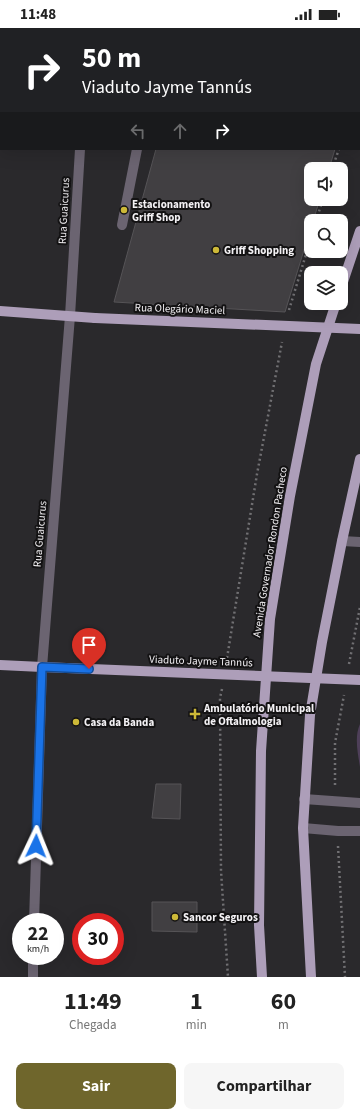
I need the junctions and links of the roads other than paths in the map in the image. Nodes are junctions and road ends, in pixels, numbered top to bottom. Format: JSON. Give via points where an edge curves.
{"nodes":[{"id":1,"x":80,"y":150,"type":"edge"},
{"id":2,"x":138,"y":150,"type":"edge"},
{"id":3,"x":122,"y":225,"type":"dead end"},
{"id":4,"x":360,"y":231,"type":"edge"},
{"id":5,"x":348,"y":267,"type":"edge"},
{"id":6,"x":334,"y":310,"type":"edge"},
{"id":7,"x":0,"y":311,"type":"edge"},
{"id":8,"x":70,"y":316,"type":"junction"},
{"id":9,"x":360,"y":328,"type":"edge"},
{"id":10,"x":360,"y":459,"type":"edge"},
{"id":11,"x":342,"y":541,"type":"junction"},
{"id":12,"x":360,"y":542,"type":"edge"},
{"id":13,"x":0,"y":665,"type":"edge"},
{"id":14,"x":42,"y":667,"type":"junction"},
{"id":15,"x":360,"y":680,"type":"edge"},
{"id":16,"x":304,"y":799,"type":"junction"},
{"id":17,"x":360,"y":804,"type":"edge"},
{"id":18,"x":303,"y":828,"type":"junction"},
{"id":19,"x":360,"y":831,"type":"edge"},
{"id":20,"x":34,"y":913,"type":"edge"},
{"id":21,"x":33,"y":965,"type":"edge"},
{"id":22,"x":33,"y":977,"type":"edge"},
{"id":23,"x":262,"y":977,"type":"edge"},
{"id":24,"x":311,"y":977,"type":"edge"}],
"edges":[{"from":1,"to":8,"type":"street","name":"Rua Guaicurus"},
{"from":2,"to":3,"type":"street"},
{"from":4,"to":5,"type":"main road"},
{"from":6,"to":23,"type":"main road","name":"Avenida Governador Rondon Pacheco","via":[[316,364],[290,496],[270,619],[261,751],[259,925]]},
{"from":7,"to":8,"type":"main road","name":"Rua Olegário Maciel"},
{"from":8,"to":9,"type":"main road","name":"Rua Olegário Maciel","bridge":true},
{"from":8,"to":14,"type":"street","name":"Rua Guaicurus"},
{"from":10,"to":11,"type":"main road"},
{"from":11,"to":12,"type":"street"},
{"from":11,"to":16,"type":"main road","via":[[310,716]]},
{"from":13,"to":14,"type":"main road","name":"Viaduto Jayme Tannús"},
{"from":14,"to":15,"type":"main road","name":"Viaduto Jayme Tannús","bridge":true},
{"from":14,"to":20,"type":"street","name":"Rua Guaicurus"},
{"from":16,"to":17,"type":"street"},
{"from":16,"to":18,"type":"main road"},
{"from":18,"to":19,"type":"street"},
{"from":18,"to":24,"type":"main road"},
{"from":21,"to":22,"type":"street"}]}
